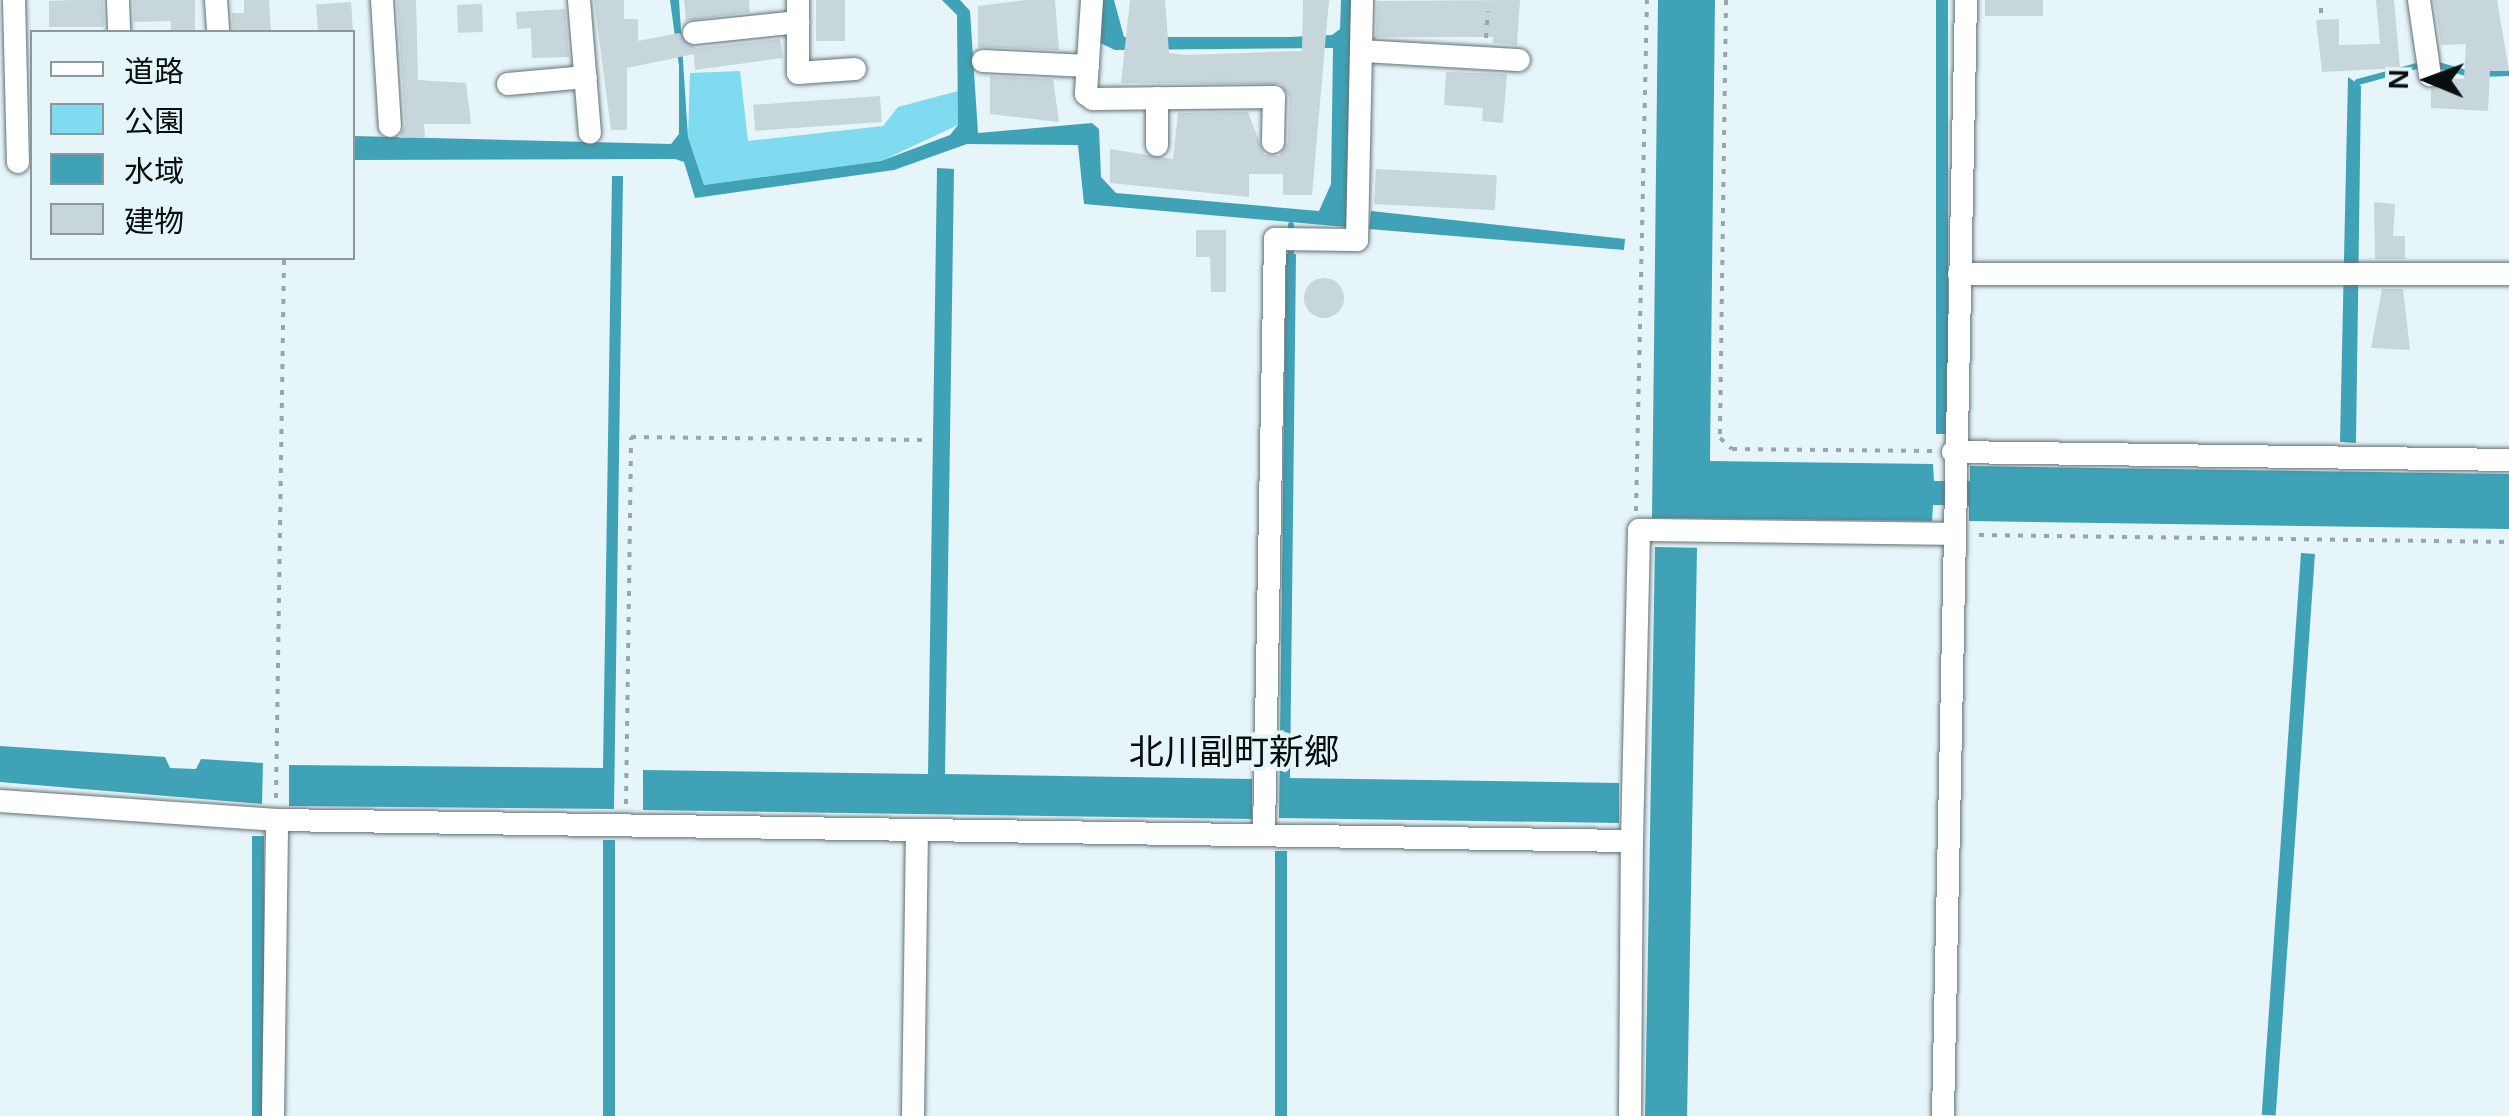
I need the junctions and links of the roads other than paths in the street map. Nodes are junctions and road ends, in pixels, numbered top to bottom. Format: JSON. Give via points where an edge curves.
{"nodes":[{"id":1,"x":14,"y":0,"type":"edge"},
{"id":2,"x":118,"y":0,"type":"edge"},
{"id":3,"x":216,"y":0,"type":"edge"},
{"id":4,"x":382,"y":0,"type":"edge"},
{"id":5,"x":579,"y":0,"type":"edge"},
{"id":6,"x":1092,"y":0,"type":"edge"},
{"id":7,"x":1362,"y":0,"type":"edge"},
{"id":8,"x":1966,"y":0,"type":"edge"},
{"id":9,"x":2420,"y":0,"type":"edge"},
{"id":10,"x":798,"y":11,"type":"edge"},
{"id":11,"x":119,"y":30,"type":"edge"},
{"id":12,"x":218,"y":30,"type":"edge"},
{"id":13,"x":694,"y":33,"type":"dead end"},
{"id":14,"x":1362,"y":50,"type":"junction"},
{"id":15,"x":1519,"y":60,"type":"dead end"},
{"id":16,"x":983,"y":61,"type":"dead end"},
{"id":17,"x":1088,"y":66,"type":"junction"},
{"id":18,"x":855,"y":69,"type":"dead end"},
{"id":19,"x":2430,"y":75,"type":"dead end"},
{"id":20,"x":586,"y":77,"type":"junction"},
{"id":21,"x":508,"y":84,"type":"dead end"},
{"id":22,"x":1157,"y":98,"type":"junction"},
{"id":23,"x":390,"y":126,"type":"dead end"},
{"id":24,"x":590,"y":133,"type":"dead end"},
{"id":25,"x":1274,"y":142,"type":"dead end"},
{"id":26,"x":1157,"y":145,"type":"dead end"},
{"id":27,"x":18,"y":162,"type":"dead end"},
{"id":28,"x":1959,"y":274,"type":"junction"},
{"id":29,"x":2509,"y":274,"type":"edge"},
{"id":30,"x":1953,"y":452,"type":"junction"},
{"id":31,"x":2509,"y":460,"type":"edge"},
{"id":32,"x":1951,"y":534,"type":"junction"},
{"id":33,"x":0,"y":801,"type":"edge"},
{"id":34,"x":277,"y":820,"type":"junction"},
{"id":35,"x":917,"y":831,"type":"junction"},
{"id":36,"x":1264,"y":833,"type":"junction"},
{"id":37,"x":1632,"y":841,"type":"junction"},
{"id":38,"x":273,"y":1116,"type":"edge"},
{"id":39,"x":913,"y":1116,"type":"edge"},
{"id":40,"x":1630,"y":1116,"type":"edge"},
{"id":41,"x":1943,"y":1116,"type":"edge"}],
"edges":[{"from":1,"to":27,"type":"street"},
{"from":2,"to":11,"type":"street"},
{"from":3,"to":12,"type":"street"},
{"from":4,"to":23,"type":"street"},
{"from":5,"to":20,"type":"street"},
{"from":6,"to":17,"type":"street"},
{"from":7,"to":14,"type":"street"},
{"from":8,"to":28,"type":"street"},
{"from":9,"to":19,"type":"street"},
{"from":10,"to":13,"type":"street"},
{"from":10,"to":18,"type":"street","via":[[798,73]]},
{"from":14,"to":15,"type":"street"},
{"from":14,"to":36,"type":"street","via":[[1357,240],[1275,239]]},
{"from":16,"to":17,"type":"street"},
{"from":17,"to":22,"type":"street","via":[[1093,99]]},
{"from":20,"to":21,"type":"street"},
{"from":20,"to":24,"type":"street"},
{"from":22,"to":25,"type":"street","via":[[1274,97]]},
{"from":22,"to":26,"type":"street"},
{"from":28,"to":29,"type":"street"},
{"from":28,"to":30,"type":"street"},
{"from":30,"to":31,"type":"street"},
{"from":30,"to":32,"type":"street"},
{"from":32,"to":37,"type":"street","via":[[1638,530]]},
{"from":32,"to":41,"type":"street"},
{"from":33,"to":34,"type":"street"},
{"from":34,"to":35,"type":"street"},
{"from":34,"to":38,"type":"street"},
{"from":35,"to":36,"type":"street"},
{"from":35,"to":39,"type":"street"},
{"from":36,"to":37,"type":"street"},
{"from":37,"to":40,"type":"street"}]}
